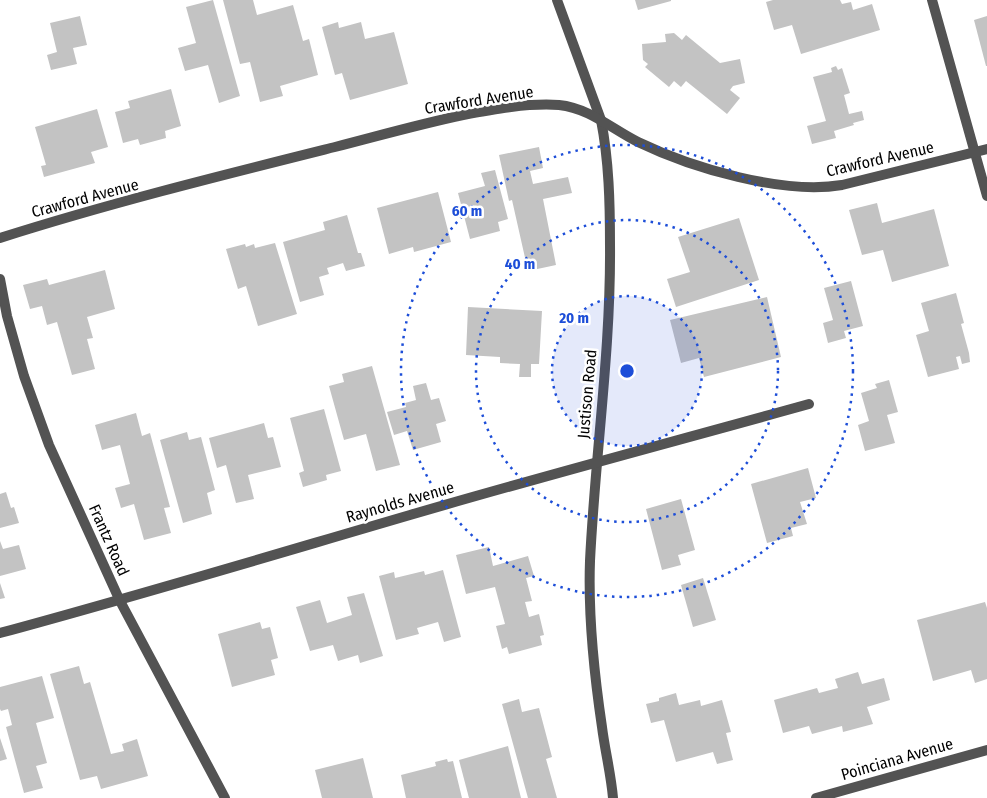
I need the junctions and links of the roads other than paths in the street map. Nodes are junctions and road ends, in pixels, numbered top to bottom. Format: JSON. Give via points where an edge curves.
{"nodes":[{"id":1,"x":557,"y":0,"type":"edge"},
{"id":2,"x":932,"y":0,"type":"edge"},
{"id":3,"x":601,"y":120,"type":"junction"},
{"id":4,"x":987,"y":149,"type":"edge"},
{"id":5,"x":975,"y":152,"type":"junction"},
{"id":6,"x":987,"y":196,"type":"edge"},
{"id":7,"x":0,"y":238,"type":"edge"},
{"id":8,"x":0,"y":280,"type":"edge"},
{"id":9,"x":809,"y":404,"type":"dead end"},
{"id":10,"x":596,"y":462,"type":"junction"},
{"id":11,"x":120,"y":601,"type":"junction"},
{"id":12,"x":0,"y":633,"type":"edge"},
{"id":13,"x":987,"y":750,"type":"edge"},
{"id":14,"x":225,"y":798,"type":"edge"},
{"id":15,"x":613,"y":798,"type":"edge"},
{"id":16,"x":816,"y":798,"type":"edge"}],
"edges":[{"from":1,"to":3,"type":"street","name":"Justison Road"},
{"from":2,"to":5,"type":"street"},
{"from":3,"to":5,"type":"street","name":"Crawford Avenue","via":[[638,142],[686,160],[790,187],[842,185]]},
{"from":3,"to":7,"type":"street","name":"Crawford Avenue","via":[[560,105],[487,111],[413,126]]},
{"from":3,"to":10,"type":"street","name":"Justison Road","via":[[609,197],[610,280]]},
{"from":4,"to":5,"type":"street","name":"Crawford Avenue"},
{"from":5,"to":6,"type":"street"},
{"from":8,"to":11,"type":"street","name":"Frantz Road","via":[[15,347],[33,404]]},
{"from":9,"to":10,"type":"street","name":"Raynolds Avenue"},
{"from":10,"to":11,"type":"street","name":"Raynolds Avenue"},
{"from":10,"to":15,"type":"street","name":"Justison Road","via":[[590,562],[591,613],[600,717]]},
{"from":11,"to":12,"type":"street","name":"Raynolds Avenue"},
{"from":11,"to":14,"type":"street","name":"Frantz Road"},
{"from":13,"to":16,"type":"street","name":"Poinciana Avenue"}]}
